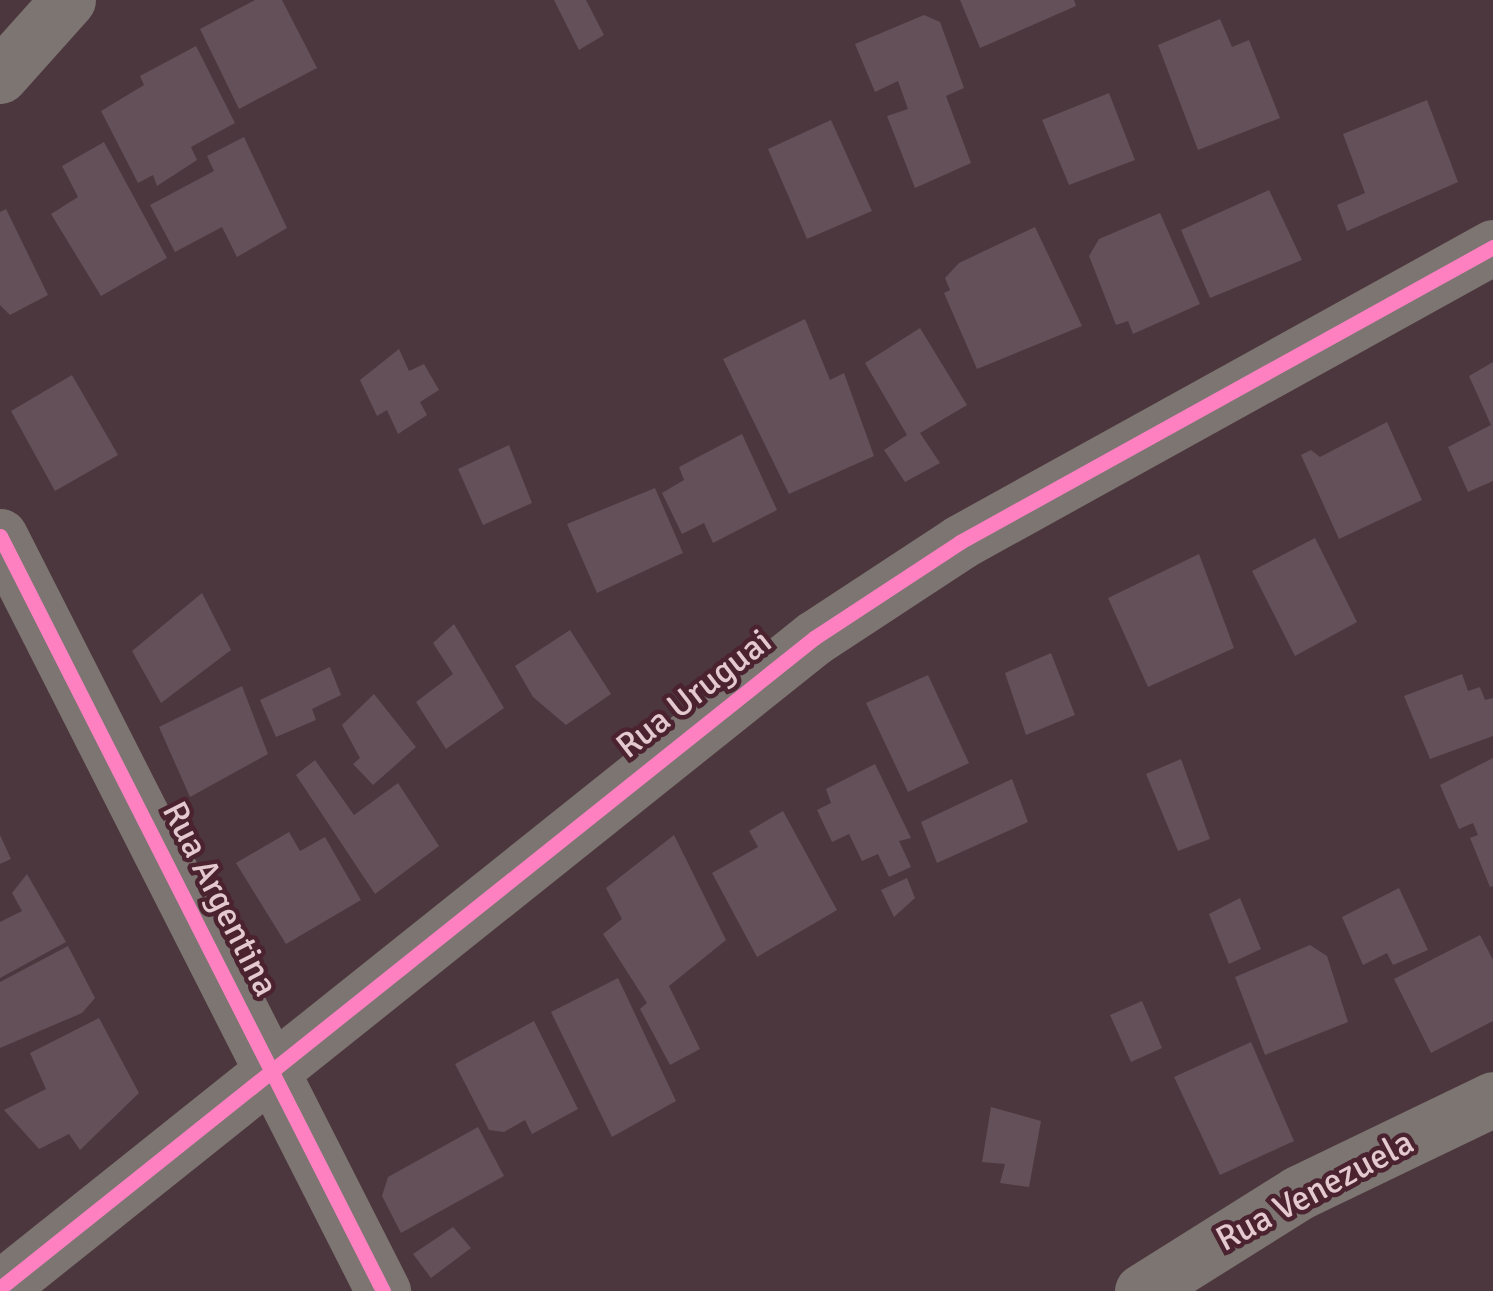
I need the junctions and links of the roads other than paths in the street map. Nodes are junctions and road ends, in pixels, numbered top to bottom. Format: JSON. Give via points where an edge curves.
{"nodes":[{"id":1,"x":68,"y":0,"type":"edge"},
{"id":2,"x":0,"y":76,"type":"edge"},
{"id":3,"x":1493,"y":247,"type":"edge"},
{"id":4,"x":0,"y":536,"type":"edge"},
{"id":5,"x":276,"y":1072,"type":"junction"},
{"id":6,"x":1493,"y":1099,"type":"edge"},
{"id":7,"x":0,"y":1288,"type":"edge"},
{"id":8,"x":383,"y":1291,"type":"edge"},
{"id":9,"x":1142,"y":1291,"type":"edge"}],
"edges":[{"from":1,"to":2,"type":"street"},
{"from":3,"to":5,"type":"street","name":"Rua Uruguai","via":[[960,542],[814,638]]},
{"from":4,"to":5,"type":"street","name":"Rua Argentina"},
{"from":5,"to":7,"type":"street","name":"Rua Uruguai"},
{"from":5,"to":8,"type":"street","name":"Rua Argentina"},
{"from":6,"to":9,"type":"street","name":"Rua Venezuela","via":[[1298,1193]]}]}
